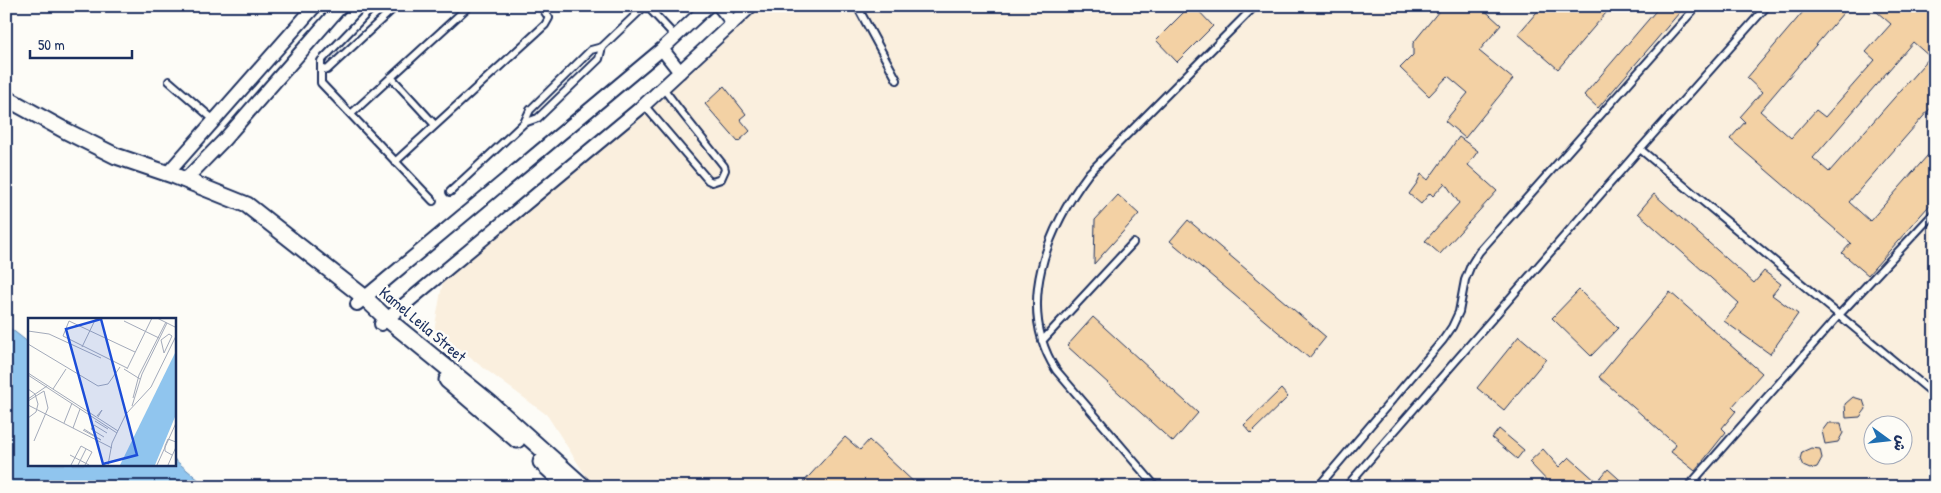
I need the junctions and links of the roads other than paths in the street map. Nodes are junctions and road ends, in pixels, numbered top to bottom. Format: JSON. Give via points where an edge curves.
{"nodes":[{"id":1,"x":315,"y":6,"type":"edge"},
{"id":2,"x":341,"y":6,"type":"edge"},
{"id":3,"x":374,"y":6,"type":"edge"},
{"id":4,"x":396,"y":6,"type":"edge"},
{"id":5,"x":469,"y":6,"type":"edge"},
{"id":6,"x":541,"y":6,"type":"edge"},
{"id":7,"x":646,"y":6,"type":"edge"},
{"id":8,"x":708,"y":6,"type":"edge"},
{"id":9,"x":719,"y":6,"type":"edge"},
{"id":10,"x":750,"y":6,"type":"edge"},
{"id":11,"x":856,"y":6,"type":"edge"},
{"id":12,"x":1255,"y":6,"type":"edge"},
{"id":13,"x":1697,"y":6,"type":"edge"},
{"id":14,"x":1767,"y":6,"type":"edge"},
{"id":15,"x":733,"y":23,"type":"junction"},
{"id":16,"x":676,"y":37,"type":"junction"},
{"id":17,"x":602,"y":47,"type":"junction"},
{"id":18,"x":662,"y":48,"type":"junction"},
{"id":19,"x":321,"y":68,"type":"junction"},
{"id":20,"x":680,"y":72,"type":"junction"},
{"id":21,"x":392,"y":77,"type":"junction"},
{"id":22,"x":897,"y":80,"type":"dead end"},
{"id":23,"x":169,"y":81,"type":"dead end"},
{"id":24,"x":663,"y":88,"type":"junction"},
{"id":25,"x":6,"y":98,"type":"edge"},
{"id":26,"x":644,"y":105,"type":"junction"},
{"id":27,"x":351,"y":114,"type":"junction"},
{"id":28,"x":211,"y":123,"type":"junction"},
{"id":29,"x":524,"y":123,"type":"junction"},
{"id":30,"x":435,"y":125,"type":"junction"},
{"id":31,"x":224,"y":140,"type":"junction"},
{"id":32,"x":1640,"y":149,"type":"junction"},
{"id":33,"x":395,"y":162,"type":"junction"},
{"id":34,"x":167,"y":174,"type":"junction"},
{"id":35,"x":185,"y":180,"type":"junction"},
{"id":36,"x":450,"y":192,"type":"dead end"},
{"id":37,"x":433,"y":201,"type":"dead end"},
{"id":38,"x":1935,"y":212,"type":"edge"},
{"id":39,"x":1133,"y":243,"type":"dead end"},
{"id":40,"x":360,"y":301,"type":"junction"},
{"id":41,"x":1839,"y":315,"type":"junction"},
{"id":42,"x":384,"y":321,"type":"junction"},
{"id":43,"x":1042,"y":341,"type":"junction"},
{"id":44,"x":1935,"y":395,"type":"edge"},
{"id":45,"x":568,"y":487,"type":"edge"},
{"id":46,"x":584,"y":487,"type":"edge"},
{"id":47,"x":1156,"y":487,"type":"edge"},
{"id":48,"x":1318,"y":487,"type":"edge"},
{"id":49,"x":1346,"y":487,"type":"edge"},
{"id":50,"x":1688,"y":487,"type":"edge"}],
"edges":[{"from":1,"to":28,"type":"street"},
{"from":2,"to":31,"type":"street"},
{"from":3,"to":19,"type":"lane","via":[[321,61]]},
{"from":4,"to":19,"type":"lane","via":[[327,70]]},
{"from":5,"to":21,"type":"lane"},
{"from":6,"to":30,"type":"lane","via":[[549,18],[545,25]]},
{"from":7,"to":16,"type":"lane"},
{"from":7,"to":17,"type":"lane"},
{"from":8,"to":16,"type":"street"},
{"from":9,"to":15,"type":"street"},
{"from":10,"to":15,"type":"street"},
{"from":11,"to":22,"type":"lane"},
{"from":12,"to":43,"type":"lane","via":[[1106,154],[1073,194],[1050,241],[1038,280],[1036,309]]},
{"from":13,"to":48,"type":"lane","via":[[1479,252],[1464,280],[1459,312],[1452,327]]},
{"from":14,"to":32,"type":"lane"},
{"from":15,"to":20,"type":"street"},
{"from":16,"to":18,"type":"street"},
{"from":17,"to":29,"type":"lane","via":[[590,50],[530,110]]},
{"from":17,"to":29,"type":"lane","via":[[598,59],[538,118]]},
{"from":18,"to":20,"type":"street"},
{"from":18,"to":40,"type":"street"},
{"from":19,"to":27,"type":"lane","via":[[321,83]]},
{"from":20,"to":24,"type":"street"},
{"from":21,"to":27,"type":"lane"},
{"from":21,"to":30,"type":"lane"},
{"from":23,"to":28,"type":"lane"},
{"from":24,"to":26,"type":"street"},
{"from":24,"to":26,"type":"lane","via":[[724,166],[722,179],[708,180]]},
{"from":25,"to":34,"type":"street","name":"Kamel Leila Street","via":[[116,156]]},
{"from":26,"to":42,"type":"street"},
{"from":27,"to":33,"type":"lane"},
{"from":28,"to":31,"type":"street"},
{"from":28,"to":34,"type":"street"},
{"from":29,"to":36,"type":"lane"},
{"from":30,"to":33,"type":"lane"},
{"from":31,"to":35,"type":"street"},
{"from":32,"to":41,"type":"lane"},
{"from":32,"to":49,"type":"lane"},
{"from":33,"to":37,"type":"lane"},
{"from":34,"to":35,"type":"street","name":"Kamel Leila Street"},
{"from":35,"to":40,"type":"street","name":"Kamel Leila Street","via":[[247,205]]},
{"from":38,"to":41,"type":"lane"},
{"from":39,"to":43,"type":"lane"},
{"from":40,"to":42,"type":"street","name":"Kamel Leila Street"},
{"from":41,"to":44,"type":"lane"},
{"from":41,"to":50,"type":"lane"},
{"from":42,"to":45,"type":"street","name":"Kamel Leila Street"},
{"from":42,"to":46,"type":"street","name":"Kamel Leila Street","via":[[489,402]]},
{"from":43,"to":47,"type":"lane","via":[[1056,370]]}]}
